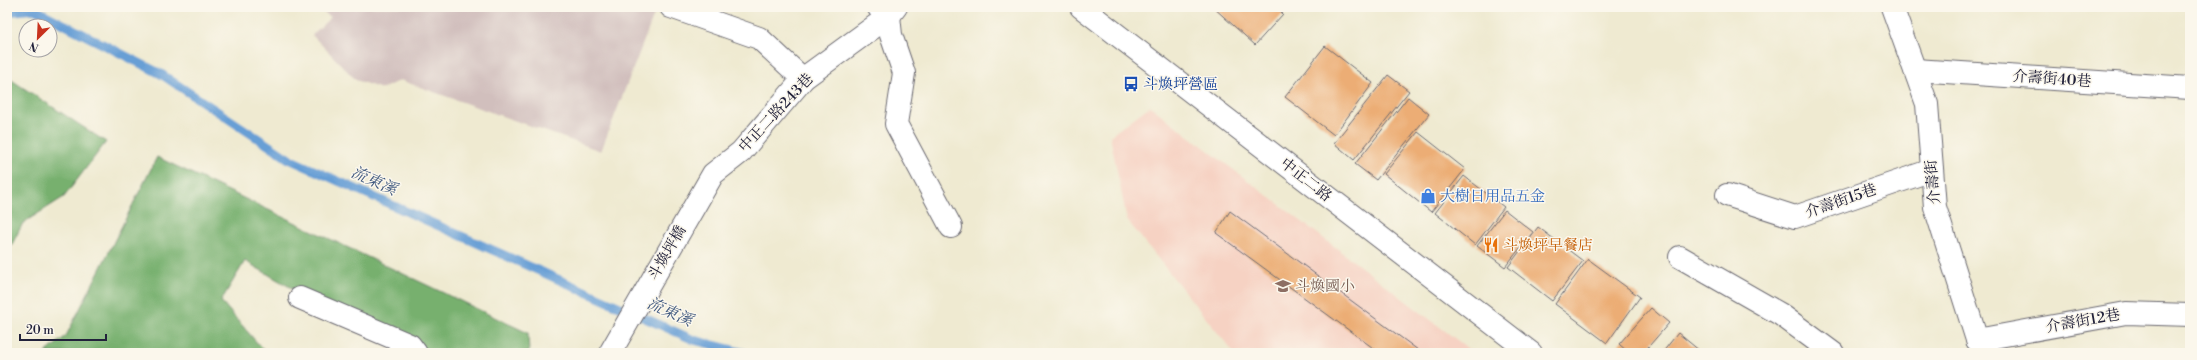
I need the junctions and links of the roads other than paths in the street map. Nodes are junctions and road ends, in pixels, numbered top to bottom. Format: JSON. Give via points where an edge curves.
{"nodes":[{"id":1,"x":671,"y":7,"type":"edge"},
{"id":2,"x":1081,"y":7,"type":"edge"},
{"id":3,"x":1892,"y":7,"type":"edge"},
{"id":4,"x":887,"y":10,"type":"edge"},
{"id":5,"x":1915,"y":70,"type":"junction"},
{"id":6,"x":803,"y":79,"type":"junction"},
{"id":7,"x":2190,"y":88,"type":"edge"},
{"id":8,"x":1932,"y":170,"type":"junction"},
{"id":9,"x":713,"y":174,"type":"joint"},
{"id":10,"x":1727,"y":196,"type":"dead end"},
{"id":11,"x":951,"y":227,"type":"dead end"},
{"id":12,"x":1680,"y":257,"type":"dead end"},
{"id":13,"x":300,"y":298,"type":"dead end"},
{"id":14,"x":2190,"y":315,"type":"edge"},
{"id":15,"x":1983,"y":346,"type":"edge"},
{"id":16,"x":416,"y":353,"type":"edge"},
{"id":17,"x":610,"y":353,"type":"edge"},
{"id":18,"x":1531,"y":353,"type":"edge"},
{"id":19,"x":1833,"y":353,"type":"edge"}],
"edges":[{"from":1,"to":6,"type":"main road","via":[[758,38]]},
{"from":2,"to":18,"type":"main road","name":"中正二路"},
{"from":3,"to":5,"type":"main road","name":"介壽街"},
{"from":4,"to":6,"type":"main road","name":"中正二路243巷"},
{"from":4,"to":11,"type":"main road","via":[[904,73],[896,124]]},
{"from":5,"to":7,"type":"main road","name":"介壽街40巷"},
{"from":5,"to":8,"type":"main road","name":"介壽街","via":[[1927,104]]},
{"from":6,"to":9,"type":"main road","name":"中正二路243巷","via":[[741,152]]},
{"from":8,"to":10,"type":"main road","name":"介壽街15巷","via":[[1795,217]]},
{"from":8,"to":15,"type":"main road","name":"介壽街","via":[[1935,207]]},
{"from":9,"to":17,"type":"main road","name":"斗煥坪橋"},
{"from":12,"to":19,"type":"main road","via":[[1780,314]]},
{"from":13,"to":16,"type":"main road","via":[[410,345]]},
{"from":14,"to":15,"type":"main road","name":"介壽街12巷","via":[[2126,313]]}]}
